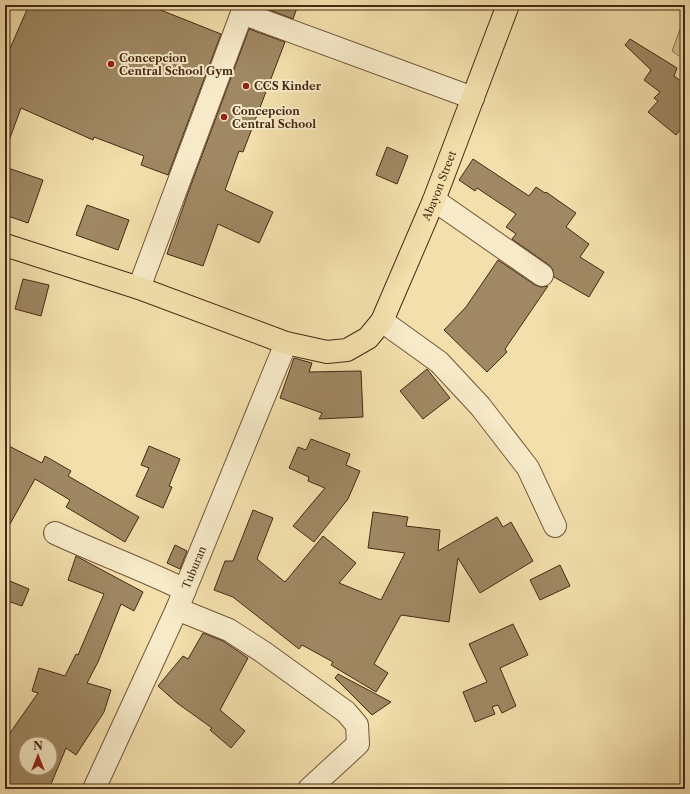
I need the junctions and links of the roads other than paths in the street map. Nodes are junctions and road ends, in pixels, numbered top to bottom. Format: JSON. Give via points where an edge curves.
{"nodes":[{"id":1,"x":508,"y":5,"type":"edge"},
{"id":2,"x":243,"y":9,"type":"edge"},
{"id":3,"x":473,"y":98,"type":"junction"},
{"id":4,"x":434,"y":200,"type":"junction"},
{"id":5,"x":5,"y":245,"type":"edge"},
{"id":6,"x":542,"y":275,"type":"dead end"},
{"id":7,"x":139,"y":288,"type":"junction"},
{"id":8,"x":382,"y":321,"type":"junction"},
{"id":9,"x":286,"y":344,"type":"junction"},
{"id":10,"x":555,"y":526,"type":"dead end"},
{"id":11,"x":55,"y":533,"type":"dead end"},
{"id":12,"x":181,"y":600,"type":"junction"},
{"id":13,"x":94,"y":789,"type":"edge"},
{"id":14,"x":309,"y":789,"type":"edge"}],
"edges":[{"from":1,"to":3,"type":"main road","name":"Abayon Street"},
{"from":2,"to":3,"type":"street"},
{"from":2,"to":7,"type":"street"},
{"from":3,"to":4,"type":"main road","name":"Abayon Street"},
{"from":4,"to":6,"type":"street"},
{"from":4,"to":8,"type":"main road","name":"Abayon Street"},
{"from":5,"to":7,"type":"main road"},
{"from":7,"to":9,"type":"main road"},
{"from":8,"to":9,"type":"main road","name":"Abayon Street","via":[[368,338],[347,350],[327,352]]},
{"from":8,"to":10,"type":"street","via":[[439,362],[480,406],[528,468]]},
{"from":9,"to":12,"type":"street","name":"Tuburan"},
{"from":11,"to":12,"type":"street","via":[[158,577]]},
{"from":12,"to":13,"type":"street","name":"Tuburan"},
{"from":12,"to":14,"type":"street","via":[[263,652],[346,712],[357,725],[358,744]]}]}
